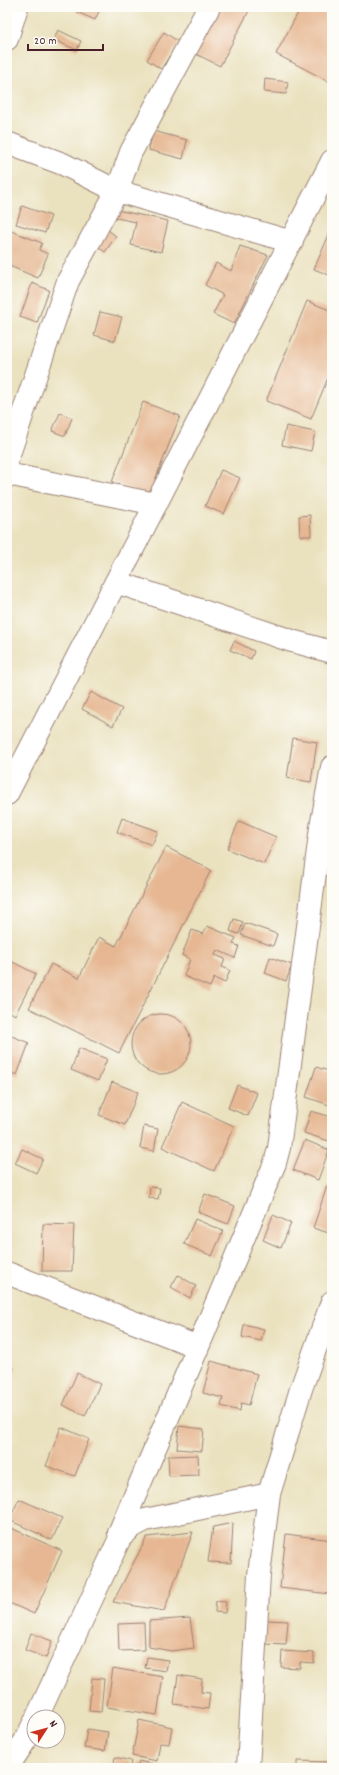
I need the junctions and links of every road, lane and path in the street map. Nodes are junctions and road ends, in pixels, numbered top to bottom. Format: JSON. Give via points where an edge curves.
{"nodes":[{"id":1,"x":17,"y":7,"type":"edge"},
{"id":2,"x":209,"y":7,"type":"edge"},
{"id":3,"x":7,"y":39,"type":"edge"},
{"id":4,"x":7,"y":143,"type":"edge"},
{"id":5,"x":332,"y":161,"type":"edge"},
{"id":6,"x":117,"y":191,"type":"junction"},
{"id":7,"x":292,"y":242,"type":"junction"},
{"id":8,"x":7,"y":460,"type":"edge"},
{"id":9,"x":7,"y":474,"type":"edge"},
{"id":10,"x":156,"y":504,"type":"junction"},
{"id":11,"x":116,"y":582,"type":"junction"},
{"id":12,"x":332,"y":652,"type":"edge"},
{"id":13,"x":332,"y":767,"type":"edge"},
{"id":14,"x":7,"y":794,"type":"edge"},
{"id":15,"x":7,"y":1273,"type":"edge"},
{"id":16,"x":332,"y":1302,"type":"edge"},
{"id":17,"x":198,"y":1347,"type":"junction"},
{"id":18,"x":269,"y":1494,"type":"junction"},
{"id":19,"x":120,"y":1538,"type":"junction"},
{"id":20,"x":41,"y":1709,"type":"edge"},
{"id":21,"x":26,"y":1739,"type":"edge"},
{"id":22,"x":7,"y":1768,"type":"edge"},
{"id":23,"x":248,"y":1768,"type":"edge"}],
"edges":[{"from":1,"to":3,"type":"street"},
{"from":2,"to":6,"type":"street","via":[[131,152]]},
{"from":4,"to":6,"type":"street","via":[[63,164]]},
{"from":5,"to":7,"type":"street"},
{"from":6,"to":7,"type":"street"},
{"from":6,"to":8,"type":"street","via":[[68,281]]},
{"from":7,"to":10,"type":"street"},
{"from":9,"to":10,"type":"street"},
{"from":10,"to":11,"type":"street"},
{"from":11,"to":12,"type":"street"},
{"from":11,"to":14,"type":"street"},
{"from":13,"to":17,"type":"street","via":[[321,827],[279,1148]]},
{"from":15,"to":17,"type":"street"},
{"from":16,"to":18,"type":"street","via":[[301,1389]]},
{"from":17,"to":19,"type":"street","via":[[119,1533]]},
{"from":18,"to":19,"type":"street","via":[[145,1520]]},
{"from":18,"to":23,"type":"street","via":[[259,1575]]},
{"from":19,"to":20,"type":"street"},
{"from":21,"to":22,"type":"street"}]}
